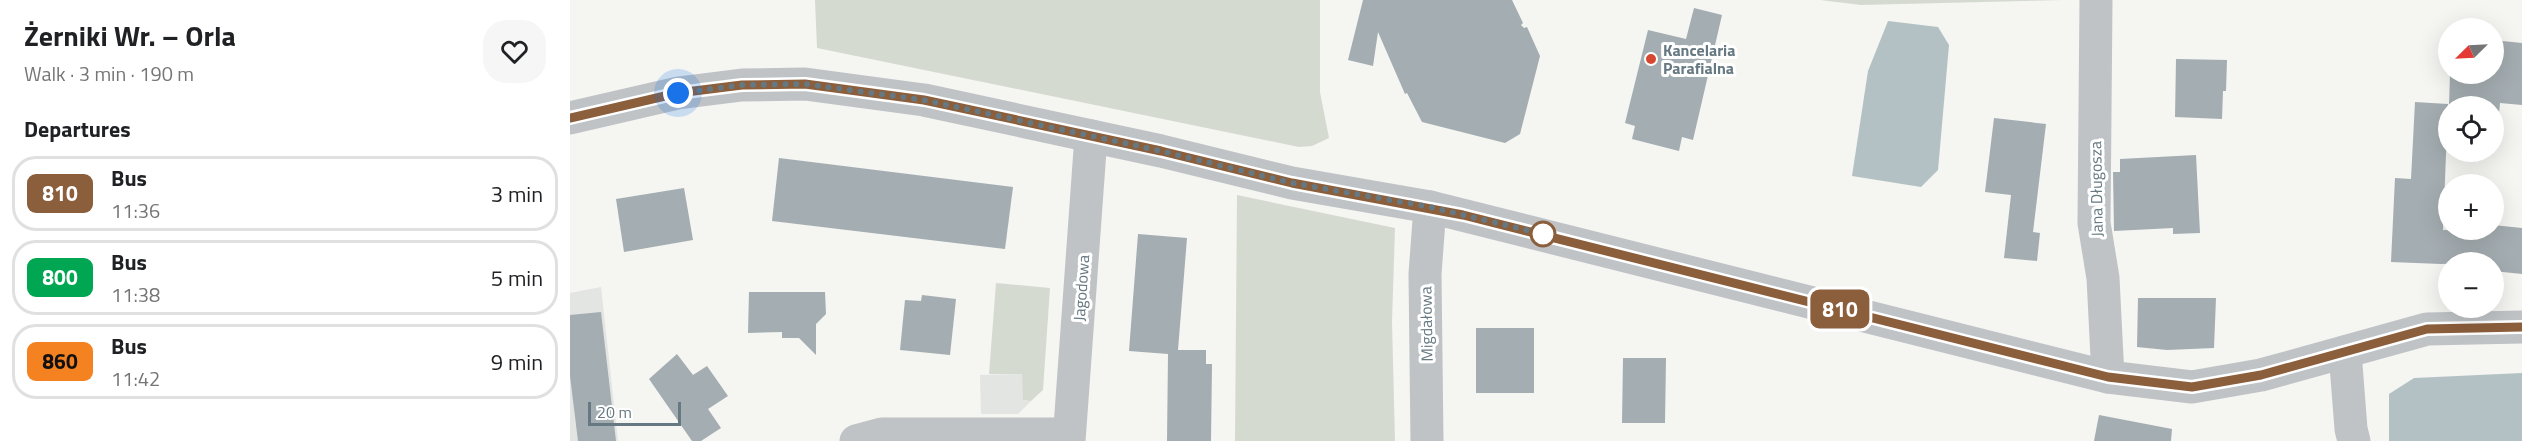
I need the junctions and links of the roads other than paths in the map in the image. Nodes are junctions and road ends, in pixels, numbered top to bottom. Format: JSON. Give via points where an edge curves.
{"nodes":[{"id":1,"x":2096,"y":0,"type":"edge"},
{"id":2,"x":570,"y":118,"type":"edge"},
{"id":3,"x":1091,"y":136,"type":"junction"},
{"id":4,"x":1430,"y":207,"type":"junction"},
{"id":5,"x":2522,"y":327,"type":"edge"},
{"id":6,"x":2345,"y":352,"type":"junction"},
{"id":7,"x":2108,"y":377,"type":"junction"},
{"id":8,"x":1069,"y":437,"type":"edge"},
{"id":9,"x":856,"y":441,"type":"edge"},
{"id":10,"x":1427,"y":441,"type":"edge"},
{"id":11,"x":2355,"y":441,"type":"edge"}],
"edges":[{"from":1,"to":7,"type":"street","name":"Jana Długosza","via":[[2094,223],[2103,278]]},
{"from":2,"to":3,"type":"street","via":[[678,93],[742,85],[805,84],[924,100]]},
{"from":3,"to":4,"type":"street","via":[[1292,183]]},
{"from":3,"to":8,"type":"street","name":"Jagodowa"},
{"from":4,"to":7,"type":"street"},
{"from":4,"to":10,"type":"street","name":"Migdałowa","via":[[1425,274]]},
{"from":5,"to":6,"type":"street","via":[[2427,329]]},
{"from":6,"to":7,"type":"street","via":[[2261,375],[2192,387]]},
{"from":6,"to":11,"type":"street"},
{"from":8,"to":9,"type":"street","via":[[882,434]]}]}
